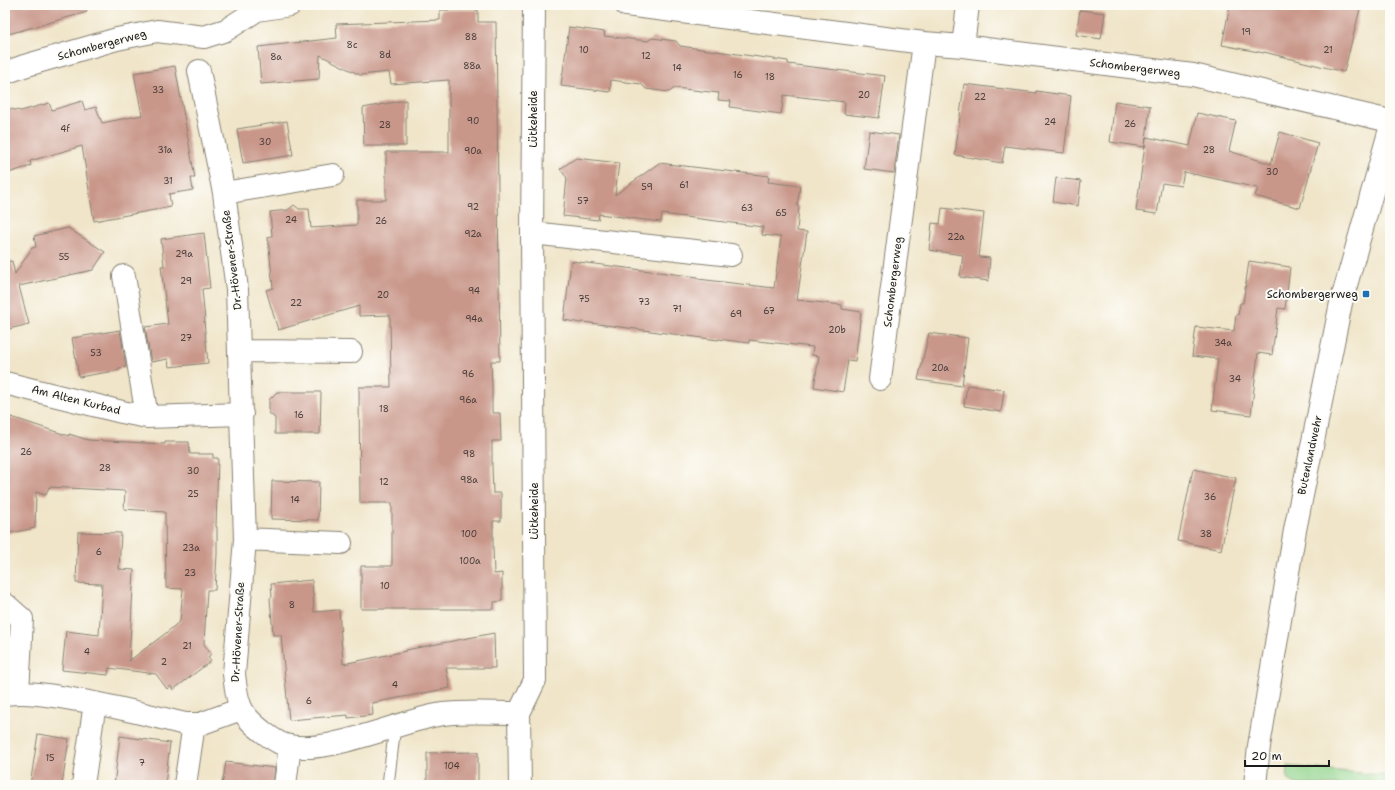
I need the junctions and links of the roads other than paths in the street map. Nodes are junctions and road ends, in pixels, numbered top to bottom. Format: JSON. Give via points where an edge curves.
{"nodes":[{"id":1,"x":290,"y":5,"type":"edge"},
{"id":2,"x":534,"y":5,"type":"edge"},
{"id":3,"x":626,"y":5,"type":"edge"},
{"id":4,"x":968,"y":5,"type":"edge"},
{"id":5,"x":924,"y":43,"type":"junction"},
{"id":6,"x":963,"y":46,"type":"junction"},
{"id":7,"x":199,"y":71,"type":"dead end"},
{"id":8,"x":5,"y":73,"type":"edge"},
{"id":9,"x":1390,"y":121,"type":"edge"},
{"id":10,"x":1390,"y":129,"type":"edge"},
{"id":11,"x":332,"y":175,"type":"dead end"},
{"id":12,"x":224,"y":193,"type":"junction"},
{"id":13,"x":532,"y":233,"type":"junction"},
{"id":14,"x":731,"y":255,"type":"dead end"},
{"id":15,"x":124,"y":276,"type":"dead end"},
{"id":16,"x":239,"y":351,"type":"junction"},
{"id":17,"x":351,"y":352,"type":"dead end"},
{"id":18,"x":880,"y":379,"type":"dead end"},
{"id":19,"x":5,"y":383,"type":"edge"},
{"id":20,"x":242,"y":414,"type":"junction"},
{"id":21,"x":147,"y":416,"type":"junction"},
{"id":22,"x":245,"y":539,"type":"junction"},
{"id":23,"x":341,"y":543,"type":"dead end"},
{"id":24,"x":5,"y":604,"type":"edge"},
{"id":25,"x":12,"y":694,"type":"edge"},
{"id":26,"x":95,"y":703,"type":"junction"},
{"id":27,"x":240,"y":709,"type":"junction"},
{"id":28,"x":519,"y":713,"type":"junction"},
{"id":29,"x":194,"y":724,"type":"junction"},
{"id":30,"x":395,"y":726,"type":"junction"},
{"id":31,"x":290,"y":746,"type":"junction"},
{"id":32,"x":82,"y":785,"type":"edge"},
{"id":33,"x":185,"y":785,"type":"edge"},
{"id":34,"x":285,"y":785,"type":"edge"},
{"id":35,"x":388,"y":785,"type":"edge"},
{"id":36,"x":520,"y":785,"type":"edge"},
{"id":37,"x":1255,"y":785,"type":"edge"}],
"edges":[{"from":1,"to":8,"type":"street","name":"Schombergerweg","via":[[257,10],[226,30],[204,37],[157,31],[118,39]]},
{"from":2,"to":13,"type":"street","name":"Lütkeheide"},
{"from":3,"to":5,"type":"street","name":"Schombergerweg"},
{"from":4,"to":6,"type":"street"},
{"from":5,"to":6,"type":"street","name":"Schombergerweg"},
{"from":5,"to":18,"type":"street","name":"Schombergerweg"},
{"from":6,"to":9,"type":"street","name":"Schombergerweg","via":[[1193,75]]},
{"from":7,"to":12,"type":"street","name":"Dr.-Hövener-Straße"},
{"from":10,"to":37,"type":"street","name":"Butenlandwehr","via":[[1341,303],[1295,530],[1258,746]]},
{"from":11,"to":12,"type":"street"},
{"from":12,"to":16,"type":"street","name":"Dr.-Hövener-Straße","via":[[237,289]]},
{"from":13,"to":14,"type":"street"},
{"from":13,"to":28,"type":"street","name":"Lütkeheide","via":[[535,680]]},
{"from":15,"to":21,"type":"street"},
{"from":16,"to":17,"type":"street"},
{"from":16,"to":20,"type":"street","name":"Dr.-Hövener-Straße"},
{"from":19,"to":21,"type":"street","name":"Am Alten Kurbad"},
{"from":20,"to":21,"type":"street","name":"Am Alten Kurbad"},
{"from":20,"to":22,"type":"street","name":"Dr.-Hövener-Straße"},
{"from":22,"to":23,"type":"street"},
{"from":22,"to":27,"type":"street","name":"Dr.-Hövener-Straße","via":[[234,674]]},
{"from":24,"to":25,"type":"street","via":[[22,619]]},
{"from":25,"to":26,"type":"street","via":[[52,695]]},
{"from":26,"to":29,"type":"street"},
{"from":26,"to":32,"type":"street"},
{"from":27,"to":29,"type":"street"},
{"from":27,"to":31,"type":"street","name":"Dr.-Hövener-Straße","via":[[252,724],[280,743]]},
{"from":28,"to":30,"type":"street","name":"Dr.-Hövener-Straße","via":[[443,714]]},
{"from":28,"to":36,"type":"street","name":"Lütkeheide"},
{"from":29,"to":33,"type":"street"},
{"from":30,"to":31,"type":"street","name":"Dr.-Hövener-Straße","via":[[335,744]]},
{"from":30,"to":35,"type":"lane"},
{"from":31,"to":34,"type":"street"}]}
